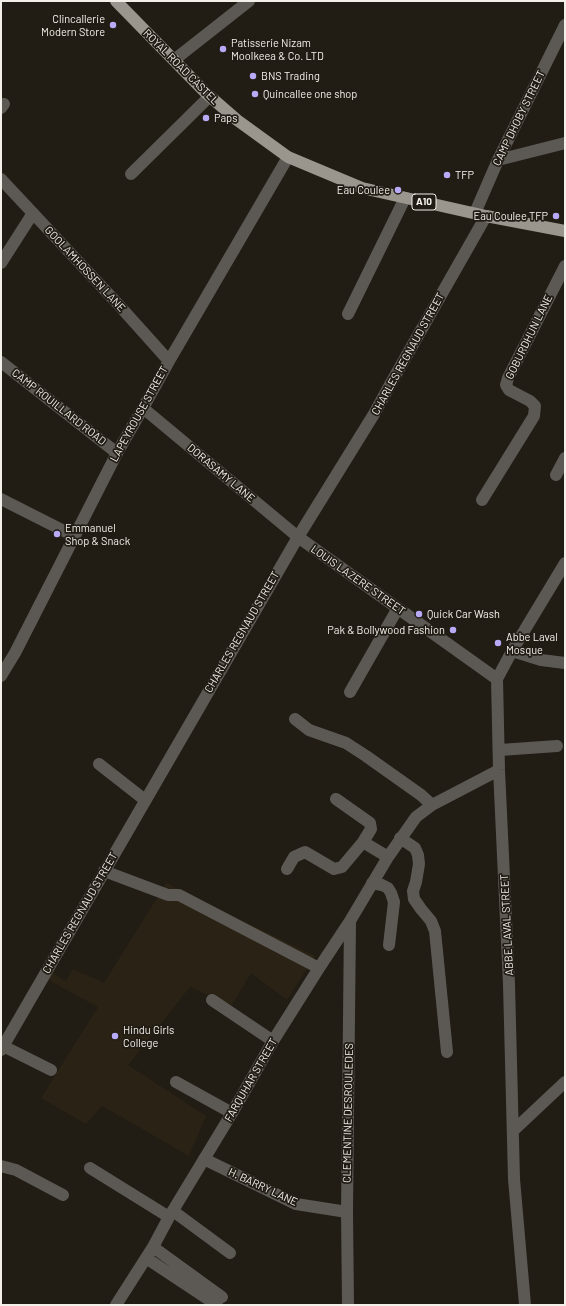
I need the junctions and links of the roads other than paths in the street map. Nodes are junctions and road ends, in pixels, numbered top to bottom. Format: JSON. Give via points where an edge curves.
{"nodes":[{"id":1,"x":116,"y":1,"type":"edge"},
{"id":2,"x":250,"y":1,"type":"edge"},
{"id":3,"x":565,"y":24,"type":"edge"},
{"id":4,"x":174,"y":60,"type":"junction"},
{"id":5,"x":210,"y":96,"type":"junction"},
{"id":6,"x":565,"y":143,"type":"edge"},
{"id":7,"x":288,"y":157,"type":"junction"},
{"id":8,"x":498,"y":160,"type":"junction"},
{"id":9,"x":132,"y":174,"type":"dead end"},
{"id":10,"x":1,"y":179,"type":"edge"},
{"id":11,"x":405,"y":198,"type":"junction"},
{"id":12,"x":33,"y":213,"type":"junction"},
{"id":13,"x":480,"y":214,"type":"junction"},
{"id":14,"x":565,"y":231,"type":"edge"},
{"id":15,"x":1,"y":263,"type":"edge"},
{"id":16,"x":565,"y":266,"type":"edge"},
{"id":17,"x":348,"y":314,"type":"dead end"},
{"id":18,"x":169,"y":361,"type":"junction"},
{"id":19,"x":1,"y":362,"type":"edge"},
{"id":20,"x":143,"y":408,"type":"junction"},
{"id":21,"x":117,"y":452,"type":"junction"},
{"id":22,"x":565,"y":458,"type":"edge"},
{"id":23,"x":556,"y":475,"type":"dead end"},
{"id":24,"x":1,"y":498,"type":"edge"},
{"id":25,"x":482,"y":500,"type":"dead end"},
{"id":26,"x":74,"y":536,"type":"junction"},
{"id":27,"x":298,"y":537,"type":"junction"},
{"id":28,"x":565,"y":563,"type":"edge"},
{"id":29,"x":398,"y":608,"type":"junction"},
{"id":30,"x":512,"y":651,"type":"junction"},
{"id":31,"x":565,"y":664,"type":"edge"},
{"id":32,"x":1,"y":676,"type":"edge"},
{"id":33,"x":497,"y":679,"type":"junction"},
{"id":34,"x":350,"y":692,"type":"dead end"},
{"id":35,"x":295,"y":719,"type":"dead end"},
{"id":36,"x":557,"y":746,"type":"dead end"},
{"id":37,"x":500,"y":750,"type":"junction"},
{"id":38,"x":99,"y":764,"type":"dead end"},
{"id":39,"x":499,"y":770,"type":"junction"},
{"id":40,"x":336,"y":799,"type":"dead end"},
{"id":41,"x":145,"y":800,"type":"junction"},
{"id":42,"x":432,"y":805,"type":"junction"},
{"id":43,"x":400,"y":838,"type":"junction"},
{"id":44,"x":363,"y":842,"type":"junction"},
{"id":45,"x":388,"y":857,"type":"junction"},
{"id":46,"x":286,"y":869,"type":"dead end"},
{"id":47,"x":104,"y":871,"type":"junction"},
{"id":48,"x":372,"y":883,"type":"junction"},
{"id":49,"x":350,"y":921,"type":"junction"},
{"id":50,"x":389,"y":945,"type":"dead end"},
{"id":51,"x":319,"y":968,"type":"junction"},
{"id":52,"x":212,"y":1000,"type":"dead end"},
{"id":53,"x":273,"y":1042,"type":"junction"},
{"id":54,"x":2,"y":1048,"type":"edge"},
{"id":55,"x":447,"y":1052,"type":"dead end"},
{"id":56,"x":51,"y":1070,"type":"dead end"},
{"id":57,"x":176,"y":1082,"type":"dead end"},
{"id":58,"x":565,"y":1082,"type":"edge"},
{"id":59,"x":232,"y":1113,"type":"junction"},
{"id":60,"x":514,"y":1130,"type":"junction"},
{"id":61,"x":204,"y":1159,"type":"junction"},
{"id":62,"x":1,"y":1166,"type":"edge"},
{"id":63,"x":90,"y":1168,"type":"dead end"},
{"id":64,"x":63,"y":1195,"type":"dead end"},
{"id":65,"x":347,"y":1212,"type":"junction"},
{"id":66,"x":171,"y":1214,"type":"junction"},
{"id":67,"x":153,"y":1247,"type":"junction"},
{"id":68,"x":230,"y":1253,"type":"dead end"},
{"id":69,"x":146,"y":1258,"type":"junction"},
{"id":70,"x":220,"y":1301,"type":"edge"},
{"id":71,"x":116,"y":1305,"type":"edge"},
{"id":72,"x":348,"y":1305,"type":"edge"},
{"id":73,"x":525,"y":1305,"type":"edge"}],
"edges":[{"from":1,"to":4,"type":"main road","name":"ROYAL ROAD CASTEL","number":"A10"},
{"from":2,"to":4,"type":"street"},
{"from":3,"to":8,"type":"street","name":"CAMP DHOBY STREET"},
{"from":4,"to":5,"type":"main road","name":"ROYAL ROAD CASTEL","number":"A10"},
{"from":5,"to":7,"type":"main road","name":"ROYAL ROAD CASTEL","number":"A10","via":[[237,120]]},
{"from":5,"to":9,"type":"street"},
{"from":6,"to":8,"type":"street"},
{"from":7,"to":11,"type":"main road","number":"A10","via":[[362,188]]},
{"from":7,"to":18,"type":"street","name":"LAPEYROUSE STREET"},
{"from":8,"to":13,"type":"street","name":"CAMP DHOBY STREET"},
{"from":10,"to":12,"type":"street","name":"GOOLAMHOSSEN LANE"},
{"from":11,"to":13,"type":"main road","number":"A10"},
{"from":11,"to":17,"type":"street"},
{"from":12,"to":15,"type":"street"},
{"from":12,"to":18,"type":"street","name":"GOOLAMHOSSEN LANE"},
{"from":13,"to":14,"type":"main road","number":"A10"},
{"from":13,"to":27,"type":"street","name":"CHARLES REGNAUD STREET","via":[[374,414]]},
{"from":16,"to":25,"type":"street","name":"GOBURDHUN LANE","via":[[506,385],[509,390],[535,406],[534,416]]},
{"from":18,"to":20,"type":"street","name":"LAPEYROUSE STREET"},
{"from":19,"to":21,"type":"street","name":"CAMP ROUILLARD ROAD"},
{"from":20,"to":21,"type":"street","name":"LAPEYROUSE STREET"},
{"from":20,"to":27,"type":"street","name":"DORASAMY LANE"},
{"from":21,"to":26,"type":"street","name":"LAPEYROUSE STREET"},
{"from":22,"to":23,"type":"street"},
{"from":24,"to":26,"type":"street"},
{"from":26,"to":32,"type":"street","name":"LAPEYROUSE STREET"},
{"from":27,"to":29,"type":"street","name":"LOUIS LAZERE STREET"},
{"from":27,"to":41,"type":"street","name":"CHARLES REGNAUD STREET"},
{"from":28,"to":30,"type":"street"},
{"from":29,"to":33,"type":"street","name":"LOUIS LAZERE STREET"},
{"from":29,"to":34,"type":"street"},
{"from":30,"to":31,"type":"street"},
{"from":30,"to":33,"type":"street"},
{"from":33,"to":37,"type":"street","name":"ABBE LAVAL STREET"},
{"from":35,"to":42,"type":"street","via":[[309,730],[346,743]]},
{"from":36,"to":37,"type":"street"},
{"from":37,"to":39,"type":"street","name":"ABBE LAVAL STREET"},
{"from":38,"to":41,"type":"street"},
{"from":39,"to":42,"type":"street","name":"FARQUHAR STREET"},
{"from":39,"to":60,"type":"street","name":"ABBE LAVAL STREET"},
{"from":40,"to":44,"type":"street","via":[[370,823],[371,829]]},
{"from":41,"to":47,"type":"street","name":"CHARLES REGNAUD STREET"},
{"from":42,"to":43,"type":"street","name":"FARQUHAR STREET","via":[[416,817]]},
{"from":43,"to":45,"type":"street","name":"FARQUHAR STREET"},
{"from":43,"to":55,"type":"street","via":[[415,848],[418,855],[414,899],[431,921],[435,931]]},
{"from":44,"to":45,"type":"street"},
{"from":44,"to":46,"type":"street","via":[[342,867],[334,869],[304,852],[294,857]]},
{"from":45,"to":48,"type":"street","name":"FARQUHAR STREET"},
{"from":47,"to":51,"type":"street","via":[[168,895],[179,895]]},
{"from":47,"to":54,"type":"street","name":"CHARLES REGNAUD STREET"},
{"from":48,"to":49,"type":"street","name":"FARQUHAR STREET"},
{"from":48,"to":50,"type":"street","via":[[388,888],[394,902]]},
{"from":49,"to":51,"type":"street","name":"FARQUHAR STREET"},
{"from":49,"to":65,"type":"street","name":"CLEMENTINE DESROULEDES"},
{"from":51,"to":53,"type":"street","name":"FARQUHAR STREET"},
{"from":52,"to":53,"type":"street"},
{"from":53,"to":59,"type":"street","name":"FARQUHAR STREET"},
{"from":54,"to":56,"type":"street"},
{"from":57,"to":59,"type":"street"},
{"from":58,"to":60,"type":"street"},
{"from":59,"to":61,"type":"street","name":"FARQUHAR STREET"},
{"from":60,"to":73,"type":"street","name":"ABBE LAVAL STREET","via":[[514,1178]]},
{"from":61,"to":65,"type":"street","name":"H. BARRY LANE","via":[[296,1204]]},
{"from":61,"to":66,"type":"street","name":"FARQUHAR STREET"},
{"from":62,"to":64,"type":"street","via":[[16,1170]]},
{"from":63,"to":66,"type":"street"},
{"from":65,"to":72,"type":"street","name":"CLEMENTINE DESROULEDES"},
{"from":66,"to":67,"type":"street","name":"FARQUHAR STREET"},
{"from":66,"to":68,"type":"street"},
{"from":67,"to":69,"type":"street","name":"FARQUHAR STREET"},
{"from":67,"to":70,"type":"street"},
{"from":69,"to":70,"type":"street"},
{"from":69,"to":71,"type":"street","name":"FARQUHAR STREET"}]}
